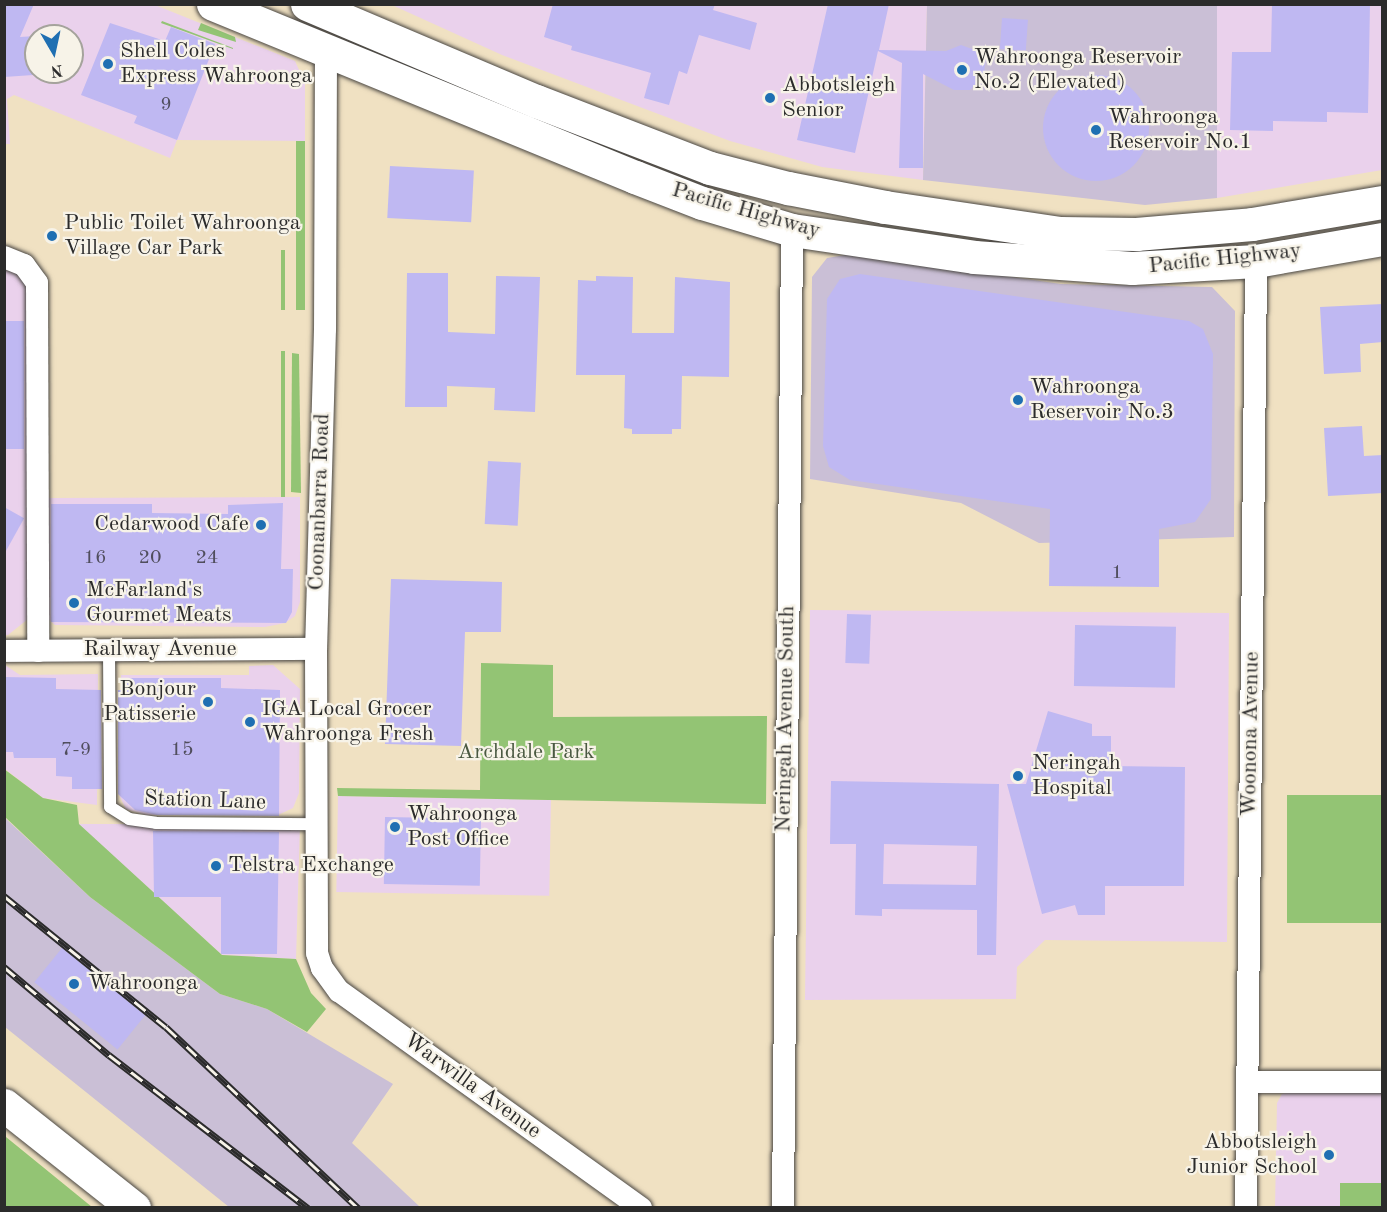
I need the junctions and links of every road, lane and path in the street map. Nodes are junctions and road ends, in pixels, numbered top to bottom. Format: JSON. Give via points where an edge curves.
{"nodes":[{"id":1,"x":213,"y":4,"type":"edge"},
{"id":2,"x":319,"y":7,"type":"edge"},
{"id":3,"x":326,"y":51,"type":"junction"},
{"id":4,"x":1383,"y":202,"type":"edge"},
{"id":5,"x":792,"y":230,"type":"junction"},
{"id":6,"x":1383,"y":239,"type":"edge"},
{"id":7,"x":4,"y":257,"type":"edge"},
{"id":8,"x":1256,"y":261,"type":"junction"},
{"id":9,"x":316,"y":649,"type":"junction"},
{"id":10,"x":109,"y":650,"type":"junction"},
{"id":11,"x":4,"y":651,"type":"edge"},
{"id":12,"x":38,"y":651,"type":"junction"},
{"id":13,"x":316,"y":824,"type":"junction"},
{"id":14,"x":317,"y":953,"type":"joint"},
{"id":15,"x":1247,"y":1082,"type":"junction"},
{"id":16,"x":1383,"y":1082,"type":"edge"},
{"id":17,"x":4,"y":1106,"type":"edge"},
{"id":18,"x":134,"y":1208,"type":"edge"},
{"id":19,"x":641,"y":1208,"type":"edge"},
{"id":20,"x":783,"y":1208,"type":"edge"},
{"id":21,"x":1246,"y":1208,"type":"edge"}],
"edges":[{"from":1,"to":3,"type":"main road","name":"Pacific Highway"},
{"from":2,"to":3,"type":"main road"},
{"from":2,"to":4,"type":"main road","name":"Pacific Highway","via":[[536,101],[711,168],[885,207],[1060,233],[1136,234],[1252,224]]},
{"from":3,"to":5,"type":"main road","name":"Pacific Highway","via":[[702,203]]},
{"from":3,"to":9,"type":"street","name":"Coonanbarra Road","via":[[327,222]]},
{"from":5,"to":8,"type":"main road","name":"Pacific Highway","via":[[1059,266],[1132,268]]},
{"from":5,"to":20,"type":"street","name":"Neringah Avenue South"},
{"from":6,"to":8,"type":"main road","name":"Pacific Highway"},
{"from":7,"to":12,"type":"street","via":[[24,265],[37,283]]},
{"from":8,"to":15,"type":"street","name":"Woonona Avenue"},
{"from":9,"to":10,"type":"street","name":"Railway Avenue"},
{"from":9,"to":13,"type":"street","name":"Coonanbarra Road"},
{"from":10,"to":12,"type":"street","name":"Railway Avenue"},
{"from":10,"to":13,"type":"lane","name":"Station Lane","via":[[110,807],[129,819],[156,823]]},
{"from":11,"to":12,"type":"street","name":"Railway Avenue"},
{"from":13,"to":14,"type":"street","name":"Coonanbarra Road"},
{"from":14,"to":19,"type":"street","name":"Warwilla Avenue","via":[[322,968],[339,991]]},
{"from":15,"to":16,"type":"street"},
{"from":15,"to":21,"type":"street","name":"Woonona Avenue"},
{"from":17,"to":18,"type":"main road"}]}
